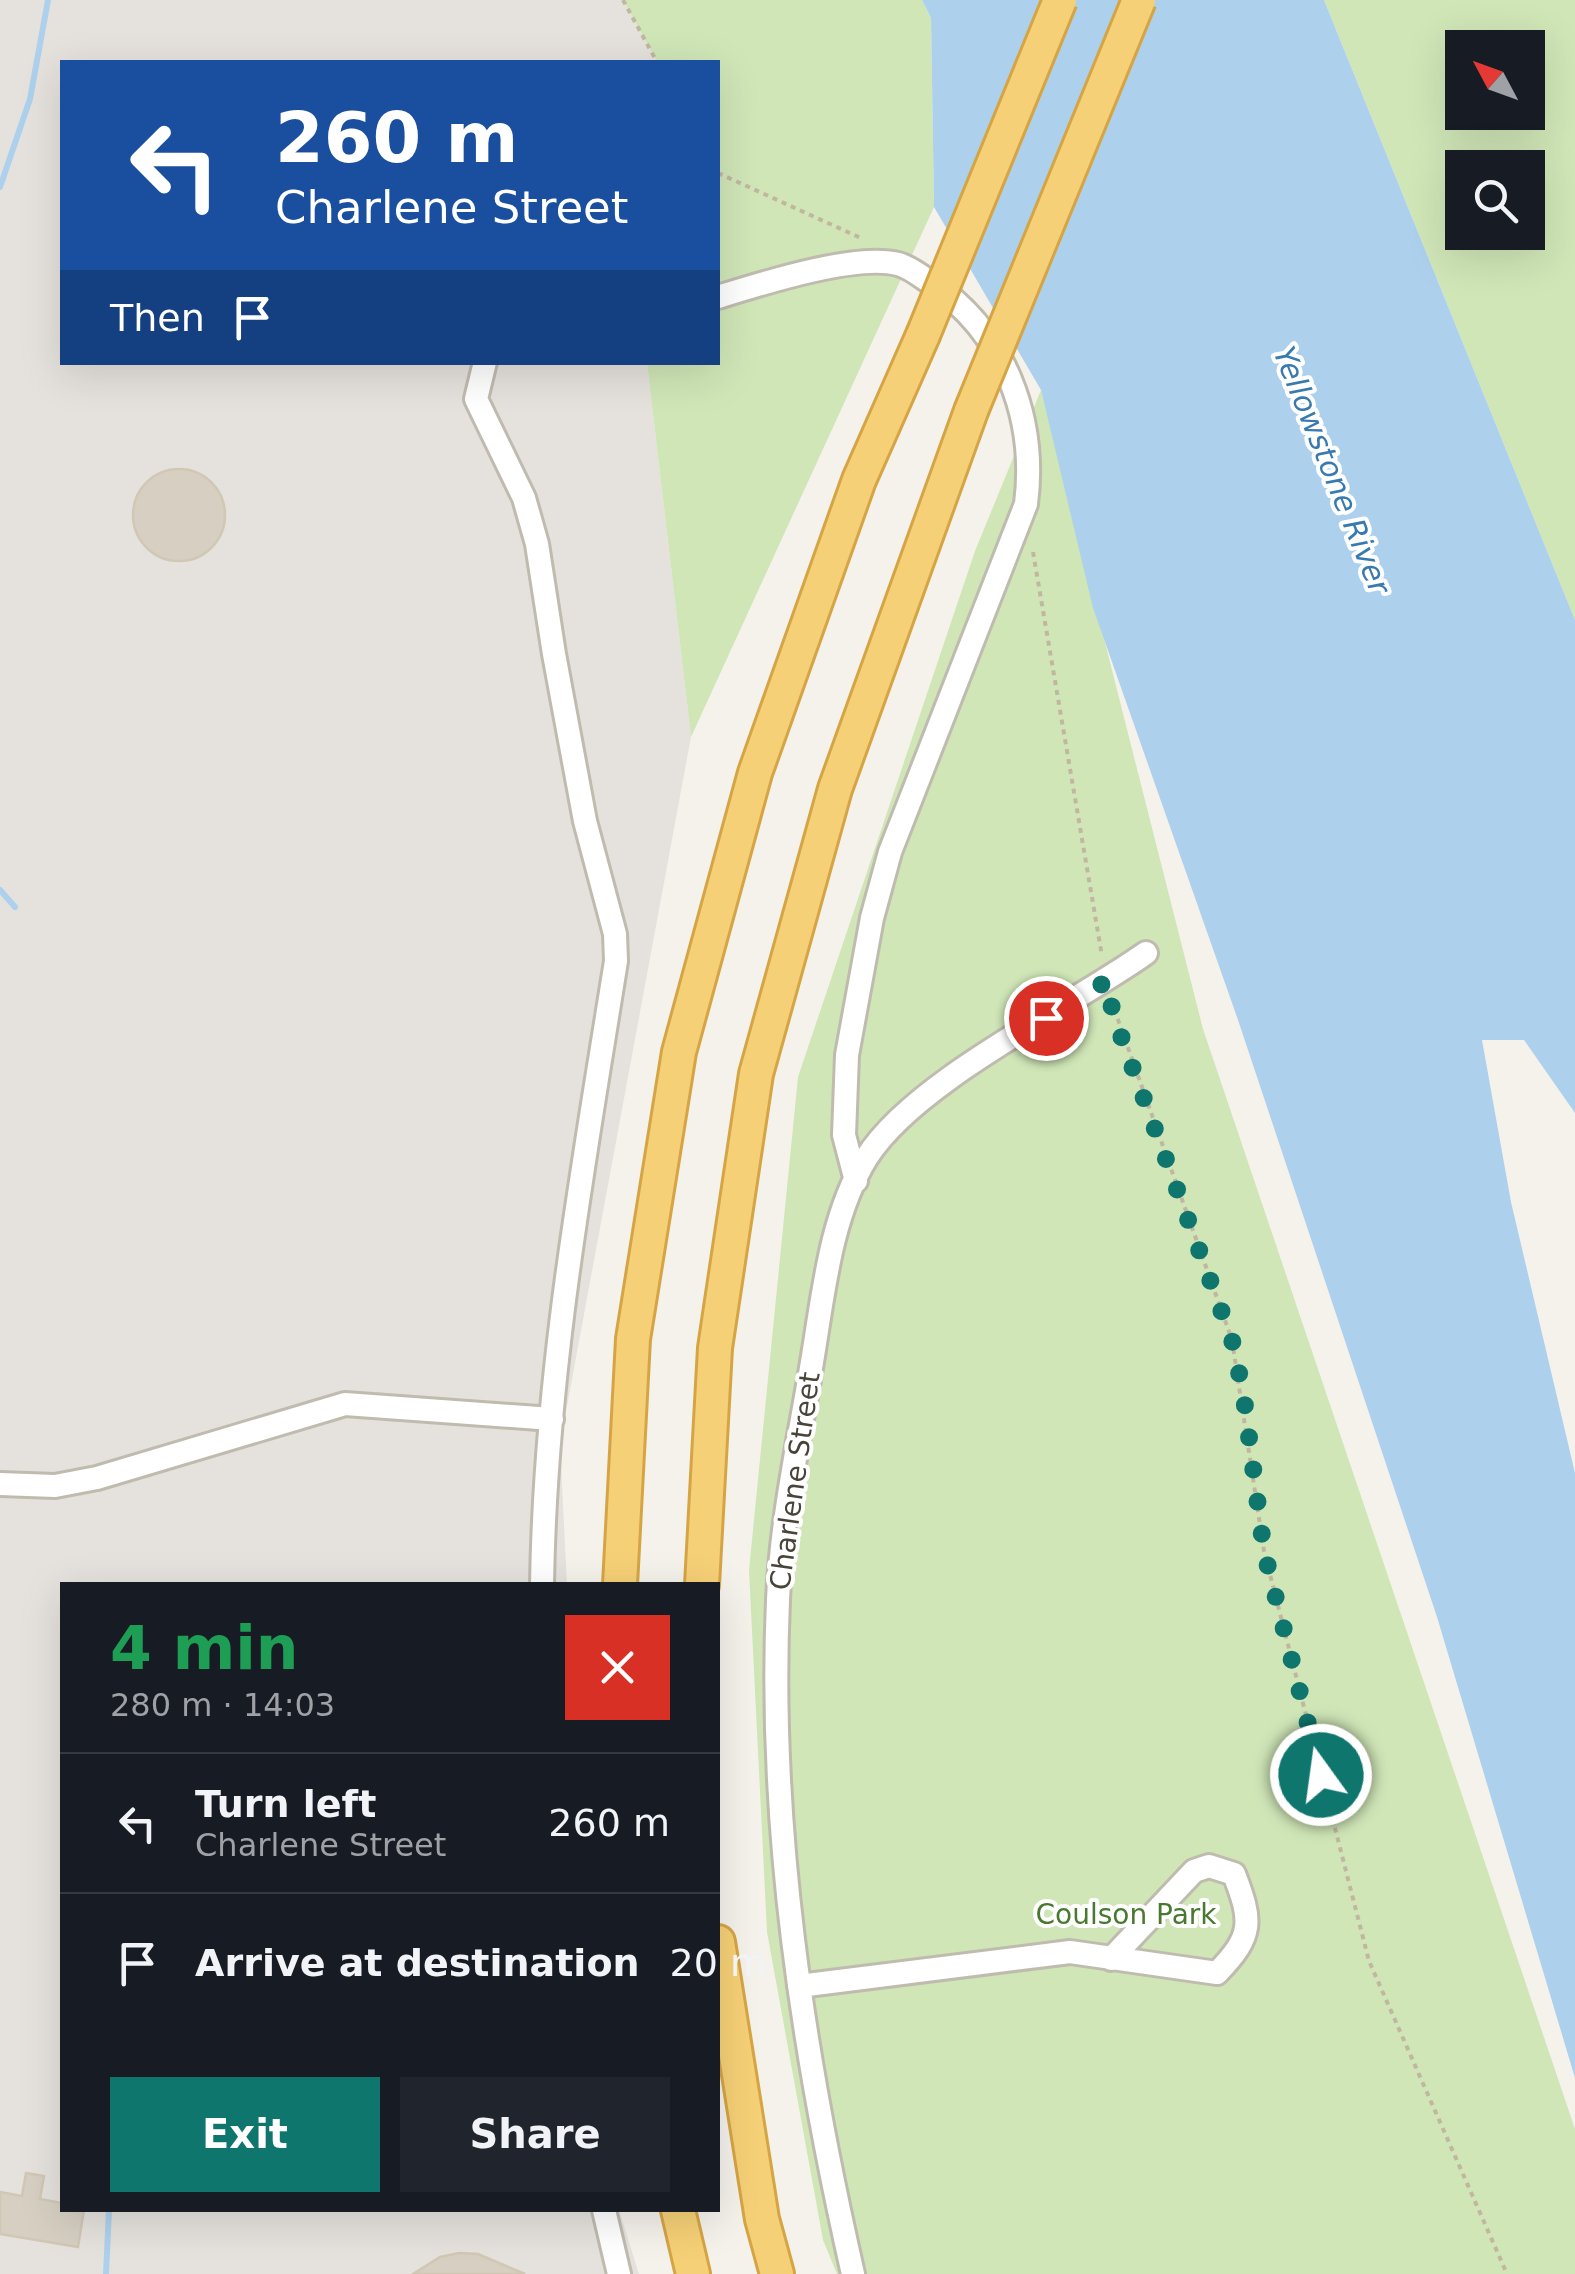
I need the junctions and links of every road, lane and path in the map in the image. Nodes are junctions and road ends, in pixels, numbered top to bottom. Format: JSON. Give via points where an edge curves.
{"nodes":[{"id":1,"x":623,"y":0,"type":"edge"},
{"id":2,"x":1060,"y":0,"type":"edge"},
{"id":3,"x":1139,"y":0,"type":"edge"},
{"id":4,"x":656,"y":60,"type":"edge"},
{"id":5,"x":720,"y":296,"type":"edge"},
{"id":6,"x":484,"y":365,"type":"edge"},
{"id":7,"x":1026,"y":504,"type":"junction"},
{"id":8,"x":1146,"y":953,"type":"dead end"},
{"id":9,"x":1107,"y":981,"type":"junction"},
{"id":10,"x":856,"y":1181,"type":"junction"},
{"id":11,"x":552,"y":1419,"type":"junction"},
{"id":12,"x":0,"y":1484,"type":"edge"},
{"id":13,"x":542,"y":1582,"type":"edge"},
{"id":14,"x":620,"y":1582,"type":"edge"},
{"id":15,"x":702,"y":1582,"type":"edge"},
{"id":16,"x":720,"y":1955,"type":"edge"},
{"id":17,"x":1112,"y":1959,"type":"junction"},
{"id":18,"x":800,"y":1986,"type":"junction"},
{"id":19,"x":604,"y":2212,"type":"edge"},
{"id":20,"x":678,"y":2212,"type":"edge"},
{"id":21,"x":619,"y":2274,"type":"edge"},
{"id":22,"x":693,"y":2274,"type":"edge"},
{"id":23,"x":777,"y":2274,"type":"edge"},
{"id":24,"x":854,"y":2274,"type":"edge"},
{"id":25,"x":1507,"y":2274,"type":"edge"}],
"edges":[{"from":1,"to":4,"type":"path"},
{"from":2,"to":14,"type":"highway","bridge":true,"via":[[859,480],[755,773],[679,1052],[632,1339]]},
{"from":3,"to":15,"type":"highway","bridge":true,"via":[[971,411],[835,788],[756,1074],[715,1348]]},
{"from":5,"to":7,"type":"street","via":[[878,262],[900,264],[960,302],[1017,389],[1030,472]]},
{"from":6,"to":11,"type":"street","via":[[476,399],[524,498],[537,544],[586,820],[615,934],[616,962],[569,1244]]},
{"from":7,"to":9,"type":"path"},
{"from":7,"to":10,"type":"street","via":[[890,852],[872,918],[847,1055],[844,1135]]},
{"from":8,"to":9,"type":"street","name":"Charlene Street"},
{"from":9,"to":10,"type":"street","name":"Charlene Street","via":[[964,1068],[894,1125]]},
{"from":9,"to":25,"type":"path","via":[[1113,1014],[1232,1340],[1264,1551],[1369,1961]]},
{"from":10,"to":18,"type":"street","name":"Charlene Street","via":[[842,1212],[820,1316],[778,1600],[778,1772]]},
{"from":11,"to":12,"type":"street","via":[[346,1404],[97,1478],[55,1486]]},
{"from":11,"to":13,"type":"street"},
{"from":16,"to":23,"type":"highway"},
{"from":17,"to":17,"type":"street","via":[[1218,1973],[1243,1946],[1249,1913],[1234,1874],[1209,1866],[1194,1871]]},
{"from":17,"to":18,"type":"street","via":[[1070,1952]]},
{"from":18,"to":24,"type":"street","name":"Charlene Street","via":[[820,2129]]},
{"from":19,"to":21,"type":"street"},
{"from":20,"to":22,"type":"highway"}]}
